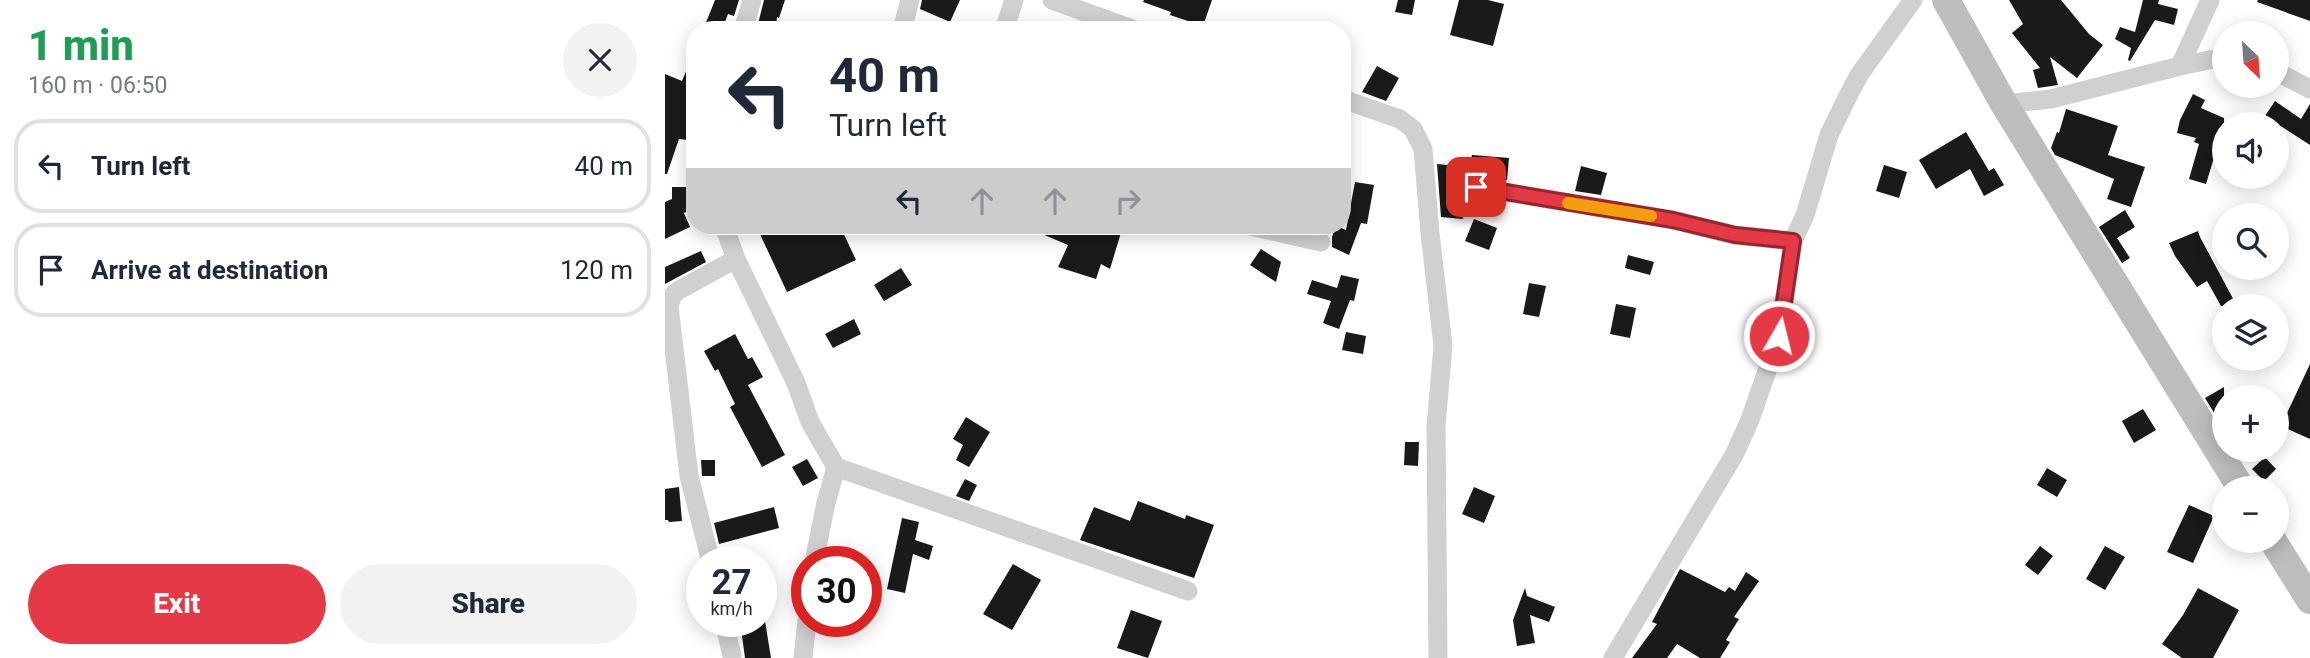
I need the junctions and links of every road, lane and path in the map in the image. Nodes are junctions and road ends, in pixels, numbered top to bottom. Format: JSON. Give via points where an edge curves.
{"nodes":[{"id":1,"x":752,"y":0,"type":"edge"},
{"id":2,"x":910,"y":0,"type":"edge"},
{"id":3,"x":1014,"y":0,"type":"edge"},
{"id":4,"x":1052,"y":0,"type":"edge"},
{"id":5,"x":1913,"y":0,"type":"edge"},
{"id":6,"x":1946,"y":0,"type":"edge"},
{"id":7,"x":2210,"y":0,"type":"edge"},
{"id":8,"x":746,"y":21,"type":"edge"},
{"id":9,"x":904,"y":21,"type":"edge"},
{"id":10,"x":1007,"y":21,"type":"edge"},
{"id":11,"x":1110,"y":21,"type":"edge"},
{"id":12,"x":2212,"y":59,"type":"edge"},
{"id":13,"x":2180,"y":66,"type":"junction"},
{"id":14,"x":2289,"y":78,"type":"edge"},
{"id":15,"x":2310,"y":89,"type":"edge"},
{"id":16,"x":1351,"y":102,"type":"edge"},
{"id":17,"x":2004,"y":104,"type":"junction"},
{"id":18,"x":1476,"y":187,"type":"dead end"},
{"id":19,"x":727,"y":235,"type":"edge"},
{"id":20,"x":1290,"y":235,"type":"edge"},
{"id":21,"x":1793,"y":241,"type":"junction"},
{"id":22,"x":1321,"y":242,"type":"dead end"},
{"id":23,"x":736,"y":259,"type":"junction"},
{"id":24,"x":836,"y":467,"type":"junction"},
{"id":25,"x":2234,"y":476,"type":"edge"},
{"id":26,"x":707,"y":546,"type":"edge"},
{"id":27,"x":817,"y":546,"type":"edge"},
{"id":28,"x":2281,"y":553,"type":"edge"},
{"id":29,"x":1188,"y":591,"type":"dead end"},
{"id":30,"x":2310,"y":600,"type":"edge"},
{"id":31,"x":728,"y":637,"type":"edge"},
{"id":32,"x":805,"y":637,"type":"edge"},
{"id":33,"x":732,"y":656,"type":"dead end"},
{"id":34,"x":803,"y":658,"type":"edge"},
{"id":35,"x":1438,"y":658,"type":"edge"},
{"id":36,"x":1613,"y":658,"type":"edge"}],
"edges":[{"from":1,"to":8,"type":"street"},
{"from":2,"to":9,"type":"street"},
{"from":3,"to":10,"type":"street"},
{"from":4,"to":11,"type":"street"},
{"from":5,"to":21,"type":"street","via":[[1848,96],[1829,135]]},
{"from":6,"to":17,"type":"street"},
{"from":7,"to":13,"type":"street"},
{"from":12,"to":13,"type":"street"},
{"from":13,"to":17,"type":"street","via":[[2051,99]]},
{"from":14,"to":15,"type":"street"},
{"from":16,"to":35,"type":"street","via":[[1400,119],[1413,129],[1423,149],[1443,346],[1436,426]]},
{"from":17,"to":25,"type":"street"},
{"from":18,"to":21,"type":"street","via":[[1735,235]]},
{"from":19,"to":23,"type":"street"},
{"from":20,"to":22,"type":"street"},
{"from":21,"to":36,"type":"street","via":[[1779,336],[1750,420],[1734,455]]},
{"from":23,"to":24,"type":"street","via":[[810,422]]},
{"from":23,"to":26,"type":"street","via":[[679,290],[669,306],[689,476]]},
{"from":24,"to":27,"type":"street"},
{"from":24,"to":29,"type":"street"},
{"from":28,"to":30,"type":"street"},
{"from":31,"to":33,"type":"street"},
{"from":32,"to":34,"type":"street"}]}
